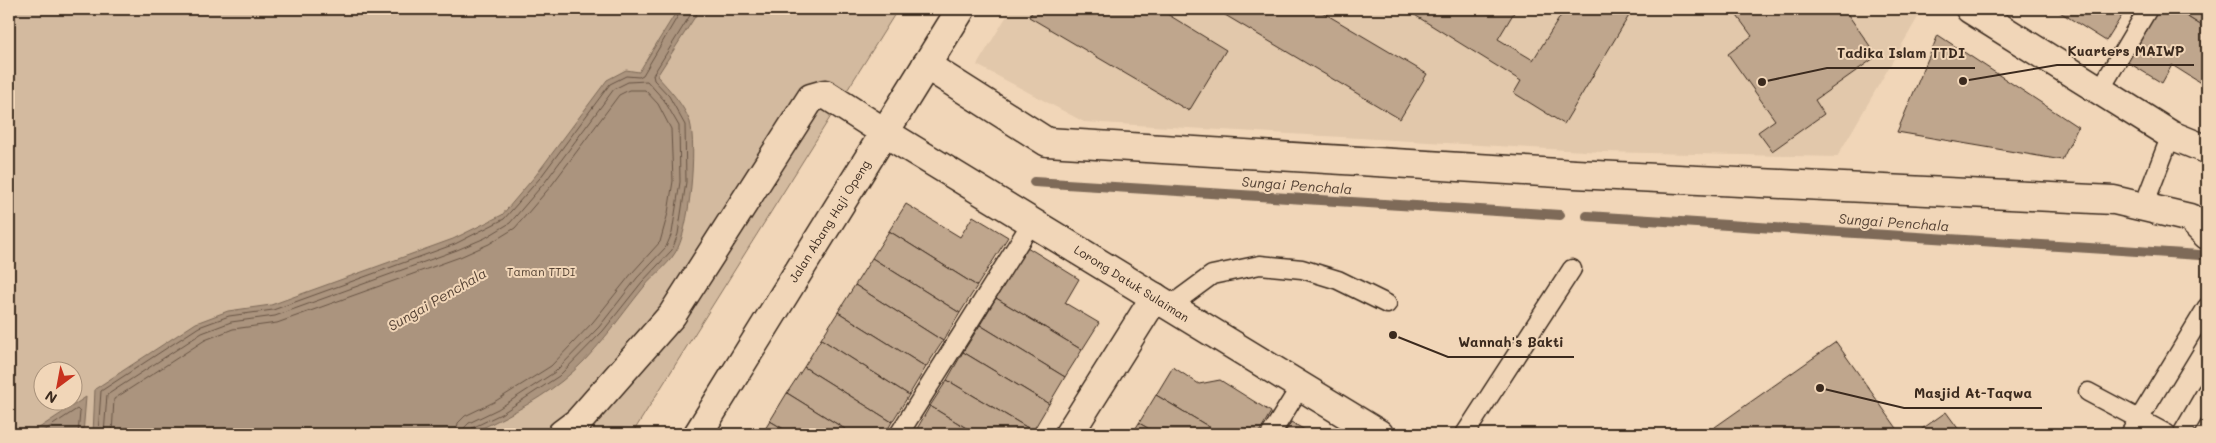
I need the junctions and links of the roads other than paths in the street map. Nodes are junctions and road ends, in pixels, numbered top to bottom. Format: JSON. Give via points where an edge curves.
{"nodes":[{"id":1,"x":960,"y":9,"type":"edge"},
{"id":2,"x":1970,"y":9,"type":"edge"},
{"id":3,"x":2148,"y":9,"type":"edge"},
{"id":4,"x":926,"y":65,"type":"junction"},
{"id":5,"x":2100,"y":90,"type":"junction"},
{"id":6,"x":884,"y":132,"type":"junction"},
{"id":7,"x":2171,"y":135,"type":"junction"},
{"id":8,"x":2207,"y":147,"type":"edge"},
{"id":9,"x":2144,"y":205,"type":"junction"},
{"id":10,"x":1032,"y":222,"type":"junction"},
{"id":11,"x":2207,"y":235,"type":"edge"},
{"id":12,"x":1572,"y":269,"type":"dead end"},
{"id":13,"x":1162,"y":302,"type":"junction"},
{"id":14,"x":1388,"y":304,"type":"dead end"},
{"id":15,"x":2207,"y":307,"type":"edge"},
{"id":16,"x":1300,"y":387,"type":"junction"},
{"id":17,"x":2207,"y":390,"type":"edge"},
{"id":18,"x":2088,"y":392,"type":"dead end"},
{"id":19,"x":2134,"y":427,"type":"edge"},
{"id":20,"x":562,"y":434,"type":"edge"},
{"id":21,"x":698,"y":434,"type":"edge"},
{"id":22,"x":899,"y":434,"type":"edge"},
{"id":23,"x":1069,"y":434,"type":"edge"},
{"id":24,"x":1272,"y":434,"type":"edge"},
{"id":25,"x":1379,"y":434,"type":"edge"},
{"id":26,"x":1465,"y":434,"type":"edge"},
{"id":27,"x":2167,"y":434,"type":"edge"},
{"id":28,"x":2182,"y":434,"type":"edge"}],
"edges":[{"from":1,"to":4,"type":"street","name":"Jalan Abang Haji Openg"},
{"from":2,"to":5,"type":"street"},
{"from":3,"to":5,"type":"lane"},
{"from":4,"to":6,"type":"street","name":"Jalan Abang Haji Openg"},
{"from":4,"to":9,"type":"street","via":[[1047,142],[1575,174],[2114,200]]},
{"from":5,"to":7,"type":"street"},
{"from":6,"to":10,"type":"street","name":"Lorong Datuk Sulaiman"},
{"from":6,"to":20,"type":"street","name":"Lorong Datuk Sulaiman","via":[[826,94],[811,98],[672,315],[578,422]]},
{"from":6,"to":21,"type":"street","name":"Jalan Abang Haji Openg"},
{"from":7,"to":8,"type":"street"},
{"from":7,"to":9,"type":"lane"},
{"from":9,"to":11,"type":"street","via":[[2190,218]]},
{"from":10,"to":13,"type":"street","name":"Lorong Datuk Sulaiman"},
{"from":10,"to":22,"type":"lane"},
{"from":12,"to":26,"type":"lane"},
{"from":13,"to":14,"type":"lane","via":[[1212,275],[1260,265],[1302,269],[1338,280]]},
{"from":13,"to":16,"type":"street","name":"Lorong Datuk Sulaiman"},
{"from":13,"to":23,"type":"street"},
{"from":15,"to":19,"type":"lane"},
{"from":16,"to":24,"type":"lane"},
{"from":16,"to":25,"type":"street","name":"Lorong Datuk Sulaiman"},
{"from":17,"to":28,"type":"lane"},
{"from":18,"to":19,"type":"lane"},
{"from":19,"to":27,"type":"lane"}]}
